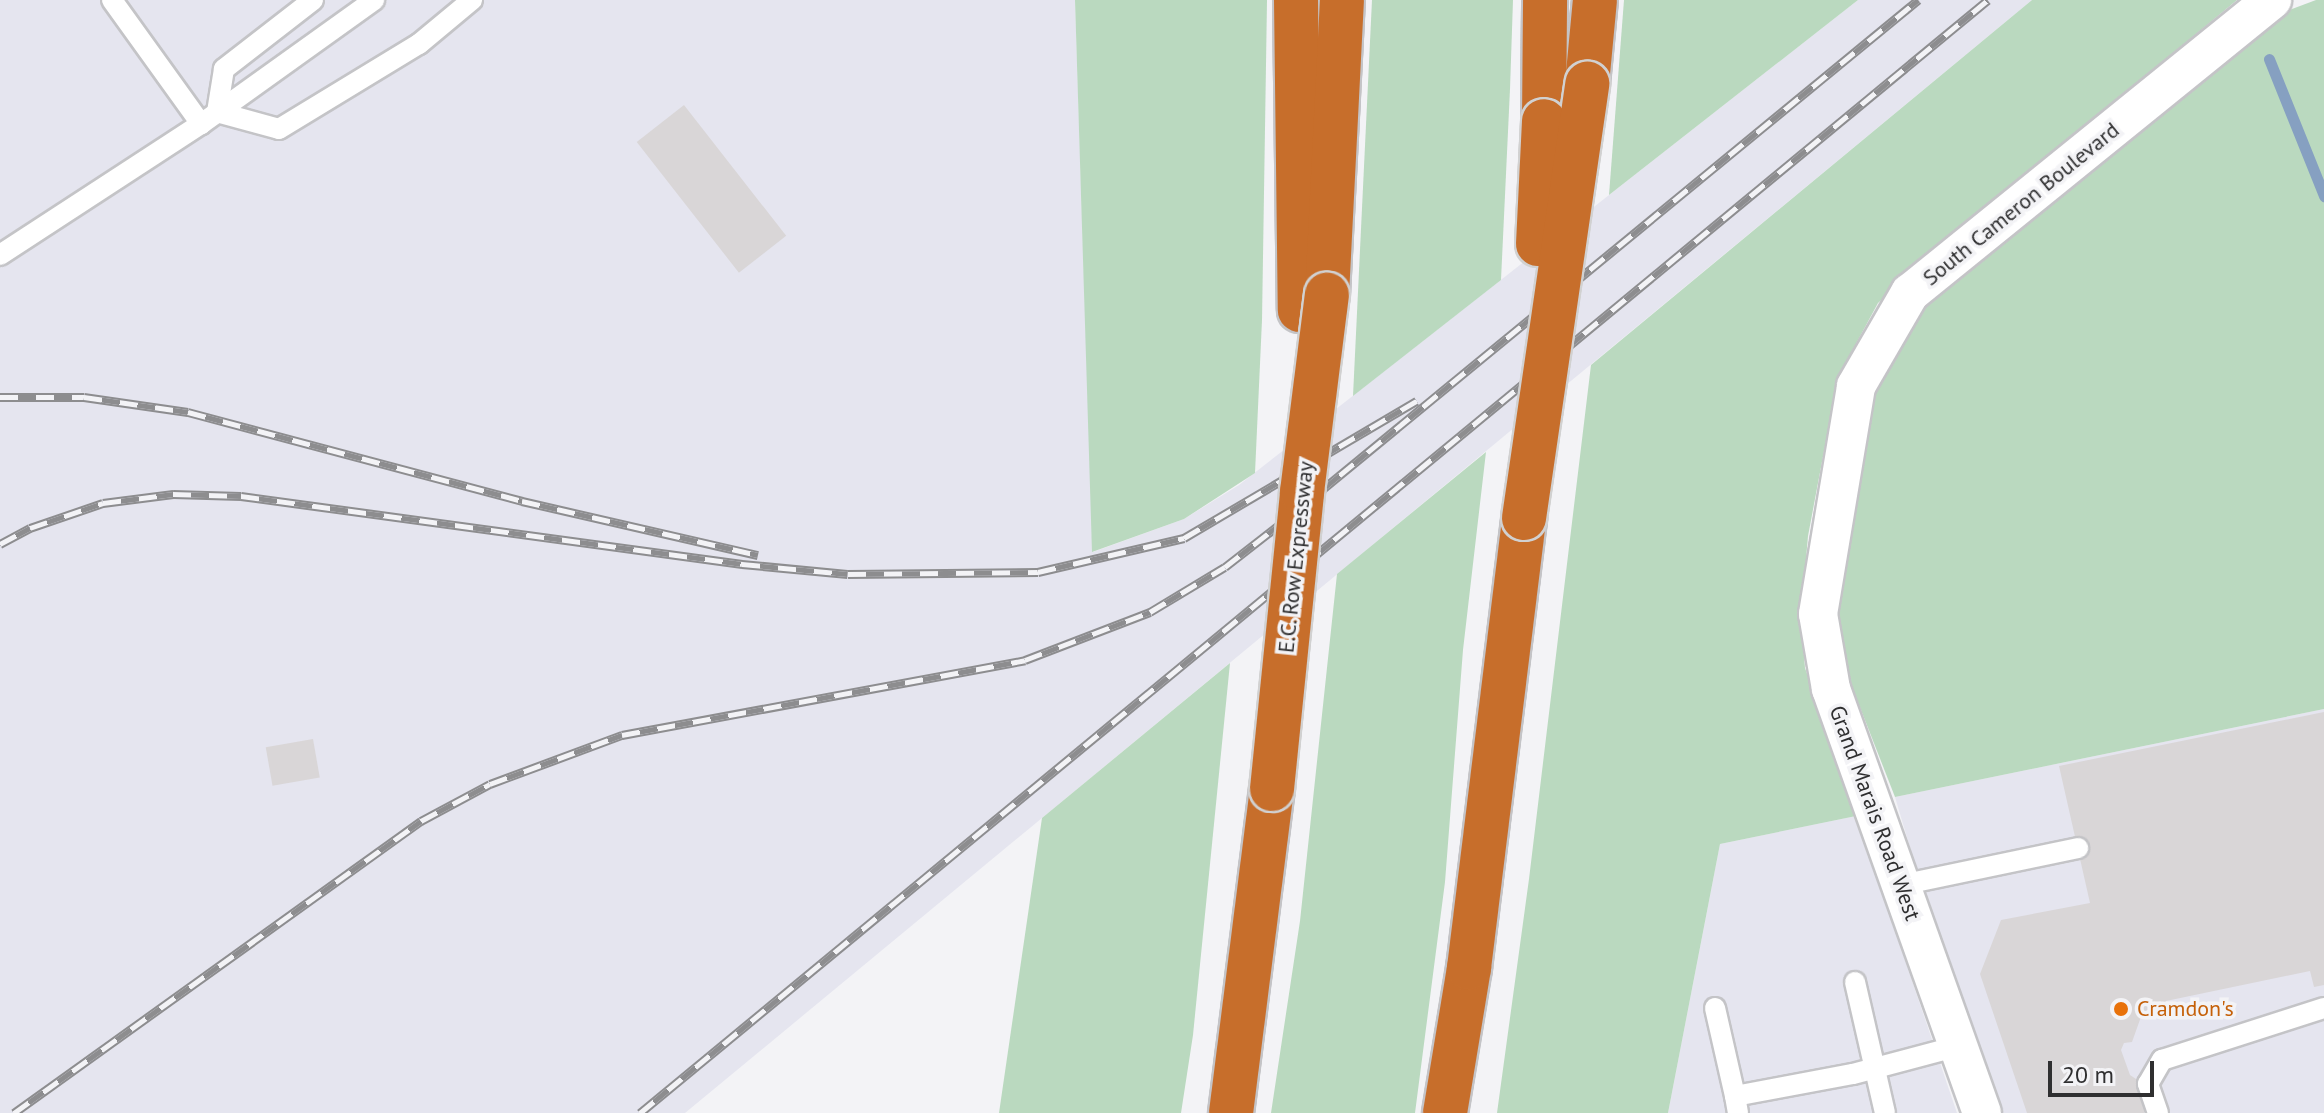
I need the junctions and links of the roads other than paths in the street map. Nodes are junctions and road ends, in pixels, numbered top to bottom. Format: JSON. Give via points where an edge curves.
{"nodes":[{"id":1,"x":112,"y":0,"type":"edge"},
{"id":2,"x":313,"y":0,"type":"edge"},
{"id":3,"x":374,"y":0,"type":"edge"},
{"id":4,"x":472,"y":0,"type":"edge"},
{"id":5,"x":1296,"y":0,"type":"edge"},
{"id":6,"x":1342,"y":0,"type":"edge"},
{"id":7,"x":1545,"y":0,"type":"edge"},
{"id":8,"x":1595,"y":0,"type":"edge"},
{"id":9,"x":2272,"y":0,"type":"edge"},
{"id":10,"x":209,"y":118,"type":"junction"},
{"id":11,"x":0,"y":255,"type":"edge"},
{"id":12,"x":1314,"y":302,"type":"junction"},
{"id":13,"x":1834,"y":505,"type":"joint"},
{"id":14,"x":1524,"y":518,"type":"junction"},
{"id":15,"x":2078,"y":848,"type":"dead end"},
{"id":16,"x":1901,"y":885,"type":"junction"},
{"id":17,"x":1855,"y":982,"type":"dead end"},
{"id":18,"x":1715,"y":1008,"type":"dead end"},
{"id":19,"x":2324,"y":1008,"type":"edge"},
{"id":20,"x":1958,"y":1046,"type":"junction"},
{"id":21,"x":1875,"y":1069,"type":"junction"},
{"id":22,"x":1737,"y":1105,"type":"edge"},
{"id":23,"x":1231,"y":1113,"type":"edge"},
{"id":24,"x":1445,"y":1113,"type":"edge"},
{"id":25,"x":1885,"y":1113,"type":"edge"},
{"id":26,"x":1982,"y":1113,"type":"edge"},
{"id":27,"x":2158,"y":1113,"type":"edge"}],
"edges":[{"from":1,"to":10,"type":"lane"},
{"from":2,"to":10,"type":"lane","via":[[224,69]]},
{"from":3,"to":10,"type":"lane"},
{"from":4,"to":10,"type":"lane","via":[[419,44],[279,129]]},
{"from":5,"to":12,"type":"highway"},
{"from":6,"to":12,"type":"highway","name":"E.C. Row Expressway"},
{"from":7,"to":14,"type":"highway","bridge":true},
{"from":8,"to":14,"type":"highway","bridge":true},
{"from":9,"to":13,"type":"street","name":"South Cameron Boulevard","via":[[1910,293],[1856,386]]},
{"from":10,"to":11,"type":"lane"},
{"from":12,"to":23,"type":"highway","name":"E.C. Row Expressway","bridge":true,"via":[[1302,492],[1272,789]]},
{"from":13,"to":16,"type":"street","name":"Grand Marais Road West","via":[[1818,614],[1831,689]]},
{"from":14,"to":24,"type":"highway","via":[[1469,968]]},
{"from":15,"to":16,"type":"lane"},
{"from":16,"to":20,"type":"street","name":"Grand Marais Road West"},
{"from":17,"to":21,"type":"lane"},
{"from":18,"to":22,"type":"lane"},
{"from":19,"to":27,"type":"lane","via":[[2162,1060],[2148,1084]]},
{"from":20,"to":21,"type":"lane"},
{"from":20,"to":26,"type":"street","name":"Grand Marais Road West"},
{"from":21,"to":22,"type":"lane"},
{"from":21,"to":25,"type":"lane"}]}
